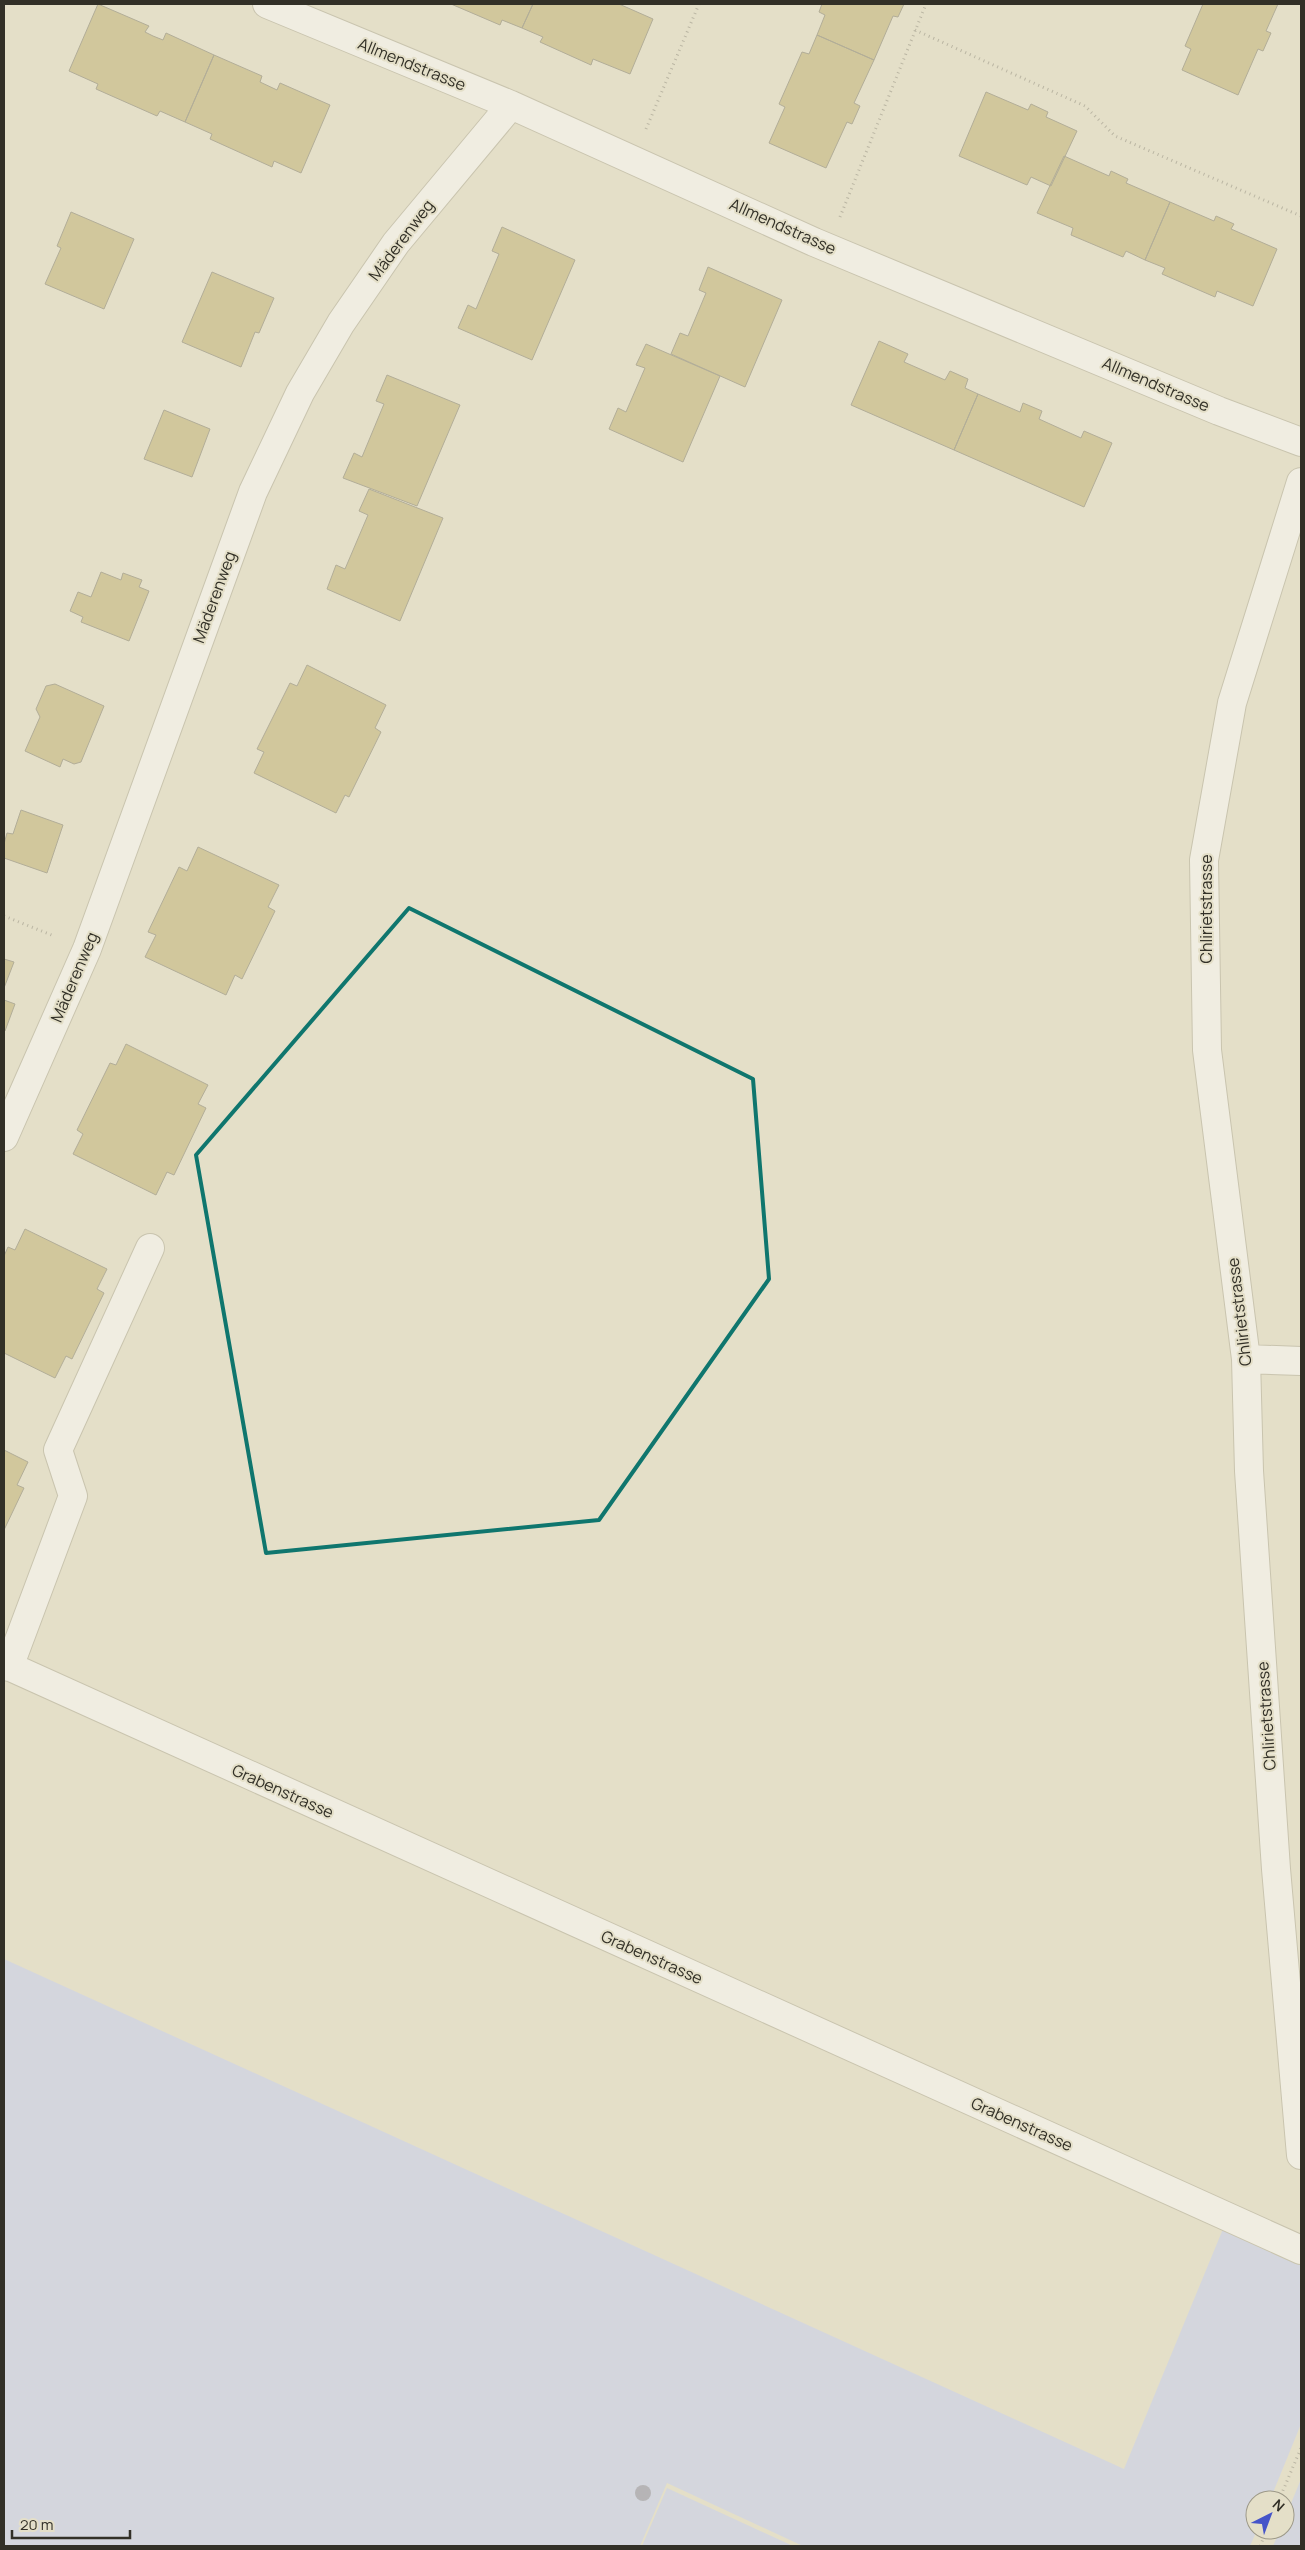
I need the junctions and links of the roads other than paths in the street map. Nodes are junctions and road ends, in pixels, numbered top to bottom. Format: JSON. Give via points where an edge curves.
{"nodes":[{"id":1,"x":267,"y":4,"type":"edge"},
{"id":2,"x":511,"y":105,"type":"junction"},
{"id":3,"x":1301,"y":442,"type":"edge"},
{"id":4,"x":1301,"y":482,"type":"edge"},
{"id":5,"x":4,"y":1137,"type":"edge"},
{"id":6,"x":150,"y":1248,"type":"dead end"},
{"id":7,"x":1246,"y":1359,"type":"junction"},
{"id":8,"x":1301,"y":1361,"type":"edge"},
{"id":9,"x":6,"y":1666,"type":"edge"},
{"id":10,"x":1301,"y":2155,"type":"edge"},
{"id":11,"x":1301,"y":2250,"type":"edge"}],
"edges":[{"from":1,"to":2,"type":"street","name":"Allmendstrasse"},
{"from":2,"to":3,"type":"street","name":"Allmendstrasse","via":[[828,247]]},
{"from":2,"to":5,"type":"street","name":"Mäderenweg","via":[[396,243],[341,323],[300,393],[250,502],[87,949]]},
{"from":4,"to":7,"type":"street","name":"Chlirietstrasse","via":[[1232,703],[1204,860],[1206,1050]]},
{"from":6,"to":9,"type":"street","via":[[58,1450],[74,1496]]},
{"from":7,"to":8,"type":"street"},
{"from":7,"to":10,"type":"street","name":"Chlirietstrasse","via":[[1249,1471],[1276,1869]]},
{"from":9,"to":11,"type":"street","name":"Grabenstrasse"}]}
